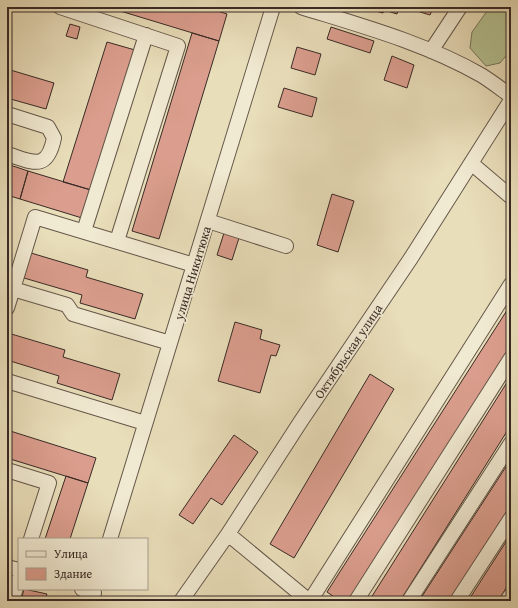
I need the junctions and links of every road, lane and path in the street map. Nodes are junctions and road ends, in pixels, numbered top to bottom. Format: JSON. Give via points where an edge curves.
{"nodes":[{"id":1,"x":60,"y":7,"type":"edge"},
{"id":2,"x":273,"y":7,"type":"edge"},
{"id":3,"x":301,"y":7,"type":"edge"},
{"id":4,"x":460,"y":7,"type":"edge"},
{"id":5,"x":146,"y":35,"type":"junction"},
{"id":6,"x":431,"y":50,"type":"junction"},
{"id":7,"x":511,"y":96,"type":"edge"},
{"id":8,"x":511,"y":100,"type":"edge"},
{"id":9,"x":7,"y":114,"type":"edge"},
{"id":10,"x":7,"y":154,"type":"edge"},
{"id":11,"x":471,"y":163,"type":"junction"},
{"id":12,"x":511,"y":197,"type":"edge"},
{"id":13,"x":208,"y":221,"type":"junction"},
{"id":14,"x":84,"y":231,"type":"junction"},
{"id":15,"x":117,"y":241,"type":"junction"},
{"id":16,"x":286,"y":246,"type":"dead end"},
{"id":17,"x":194,"y":265,"type":"junction"},
{"id":18,"x":511,"y":284,"type":"edge"},
{"id":19,"x":13,"y":289,"type":"junction"},
{"id":20,"x":7,"y":308,"type":"edge"},
{"id":21,"x":170,"y":343,"type":"junction"},
{"id":22,"x":511,"y":358,"type":"edge"},
{"id":23,"x":7,"y":381,"type":"edge"},
{"id":24,"x":145,"y":423,"type":"junction"},
{"id":25,"x":511,"y":443,"type":"edge"},
{"id":26,"x":7,"y":470,"type":"edge"},
{"id":27,"x":511,"y":518,"type":"edge"},
{"id":28,"x":228,"y":534,"type":"junction"},
{"id":29,"x":31,"y":538,"type":"edge"},
{"id":30,"x":110,"y":538,"type":"edge"},
{"id":31,"x":7,"y":567,"type":"edge"},
{"id":32,"x":18,"y":570,"type":"edge"},
{"id":33,"x":18,"y":581,"type":"edge"},
{"id":34,"x":511,"y":595,"type":"edge"},
{"id":35,"x":12,"y":601,"type":"edge"},
{"id":36,"x":181,"y":601,"type":"edge"},
{"id":37,"x":310,"y":601,"type":"edge"},
{"id":38,"x":356,"y":601,"type":"edge"},
{"id":39,"x":409,"y":601,"type":"edge"},
{"id":40,"x":457,"y":601,"type":"edge"},
{"id":41,"x":507,"y":601,"type":"edge"}],
"edges":[{"from":1,"to":5,"type":"street"},
{"from":2,"to":13,"type":"street","name":"улица Никитюка"},
{"from":3,"to":6,"type":"street","via":[[384,32]]},
{"from":4,"to":6,"type":"street"},
{"from":5,"to":14,"type":"street"},
{"from":5,"to":15,"type":"street","via":[[178,46]]},
{"from":6,"to":7,"type":"street","via":[[482,75]]},
{"from":8,"to":11,"type":"street","name":"Октябрьская улица"},
{"from":9,"to":10,"type":"street","via":[[48,127],[54,138],[50,155],[37,163]]},
{"from":11,"to":12,"type":"street"},
{"from":11,"to":28,"type":"street","name":"Октябрьская улица"},
{"from":13,"to":16,"type":"street"},
{"from":13,"to":17,"type":"street","name":"улица Никитюка"},
{"from":14,"to":15,"type":"street"},
{"from":14,"to":19,"type":"street","via":[[35,217]]},
{"from":15,"to":17,"type":"street"},
{"from":17,"to":21,"type":"street","name":"улица Никитюка"},
{"from":18,"to":37,"type":"street"},
{"from":19,"to":20,"type":"street"},
{"from":19,"to":21,"type":"street","via":[[67,305],[73,314]]},
{"from":21,"to":24,"type":"street","name":"улица Никитюка"},
{"from":22,"to":38,"type":"street"},
{"from":23,"to":24,"type":"street"},
{"from":24,"to":30,"type":"street","name":"улица Никитюка"},
{"from":25,"to":39,"type":"street"},
{"from":26,"to":29,"type":"street","via":[[49,483]]},
{"from":27,"to":40,"type":"street"},
{"from":28,"to":36,"type":"street","name":"Октябрьская улица"},
{"from":28,"to":37,"type":"street"},
{"from":31,"to":32,"type":"street"},
{"from":33,"to":35,"type":"street"},
{"from":34,"to":41,"type":"street"}]}
